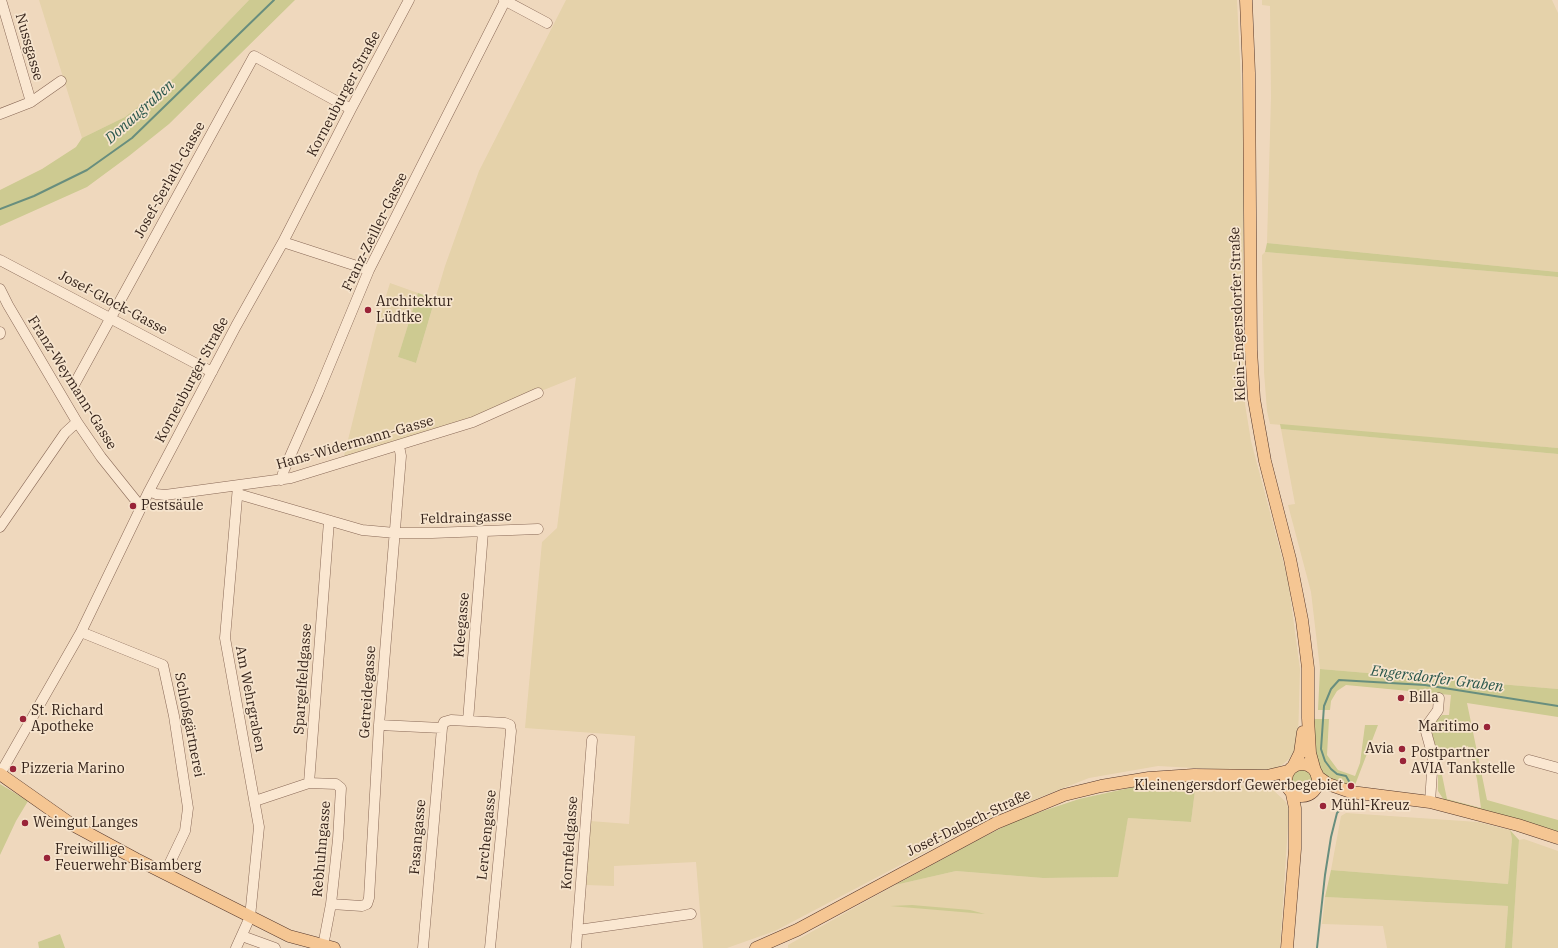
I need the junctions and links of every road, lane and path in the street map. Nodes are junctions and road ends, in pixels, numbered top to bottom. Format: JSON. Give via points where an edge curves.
{"nodes":[{"id":1,"x":1,"y":0,"type":"edge"},
{"id":2,"x":410,"y":0,"type":"edge"},
{"id":3,"x":504,"y":0,"type":"edge"},
{"id":4,"x":1246,"y":0,"type":"edge"},
{"id":5,"x":547,"y":23,"type":"dead end"},
{"id":6,"x":61,"y":81,"type":"dead end"},
{"id":7,"x":31,"y":102,"type":"junction"},
{"id":8,"x":351,"y":108,"type":"junction"},
{"id":9,"x":0,"y":114,"type":"edge"},
{"id":10,"x":284,"y":242,"type":"junction"},
{"id":11,"x":0,"y":260,"type":"edge"},
{"id":12,"x":369,"y":270,"type":"junction"},
{"id":13,"x":0,"y":288,"type":"edge"},
{"id":14,"x":4,"y":307,"type":"edge"},
{"id":15,"x":110,"y":318,"type":"junction"},
{"id":16,"x":212,"y":372,"type":"junction"},
{"id":17,"x":74,"y":385,"type":"dead end"},
{"id":18,"x":538,"y":393,"type":"dead end"},
{"id":19,"x":77,"y":422,"type":"junction"},
{"id":20,"x":399,"y":446,"type":"junction"},
{"id":21,"x":281,"y":480,"type":"junction"},
{"id":22,"x":149,"y":490,"type":"junction"},
{"id":23,"x":238,"y":490,"type":"junction"},
{"id":24,"x":141,"y":507,"type":"junction"},
{"id":25,"x":329,"y":521,"type":"junction"},
{"id":26,"x":0,"y":527,"type":"edge"},
{"id":27,"x":538,"y":530,"type":"dead end"},
{"id":28,"x":484,"y":532,"type":"junction"},
{"id":29,"x":395,"y":533,"type":"junction"},
{"id":30,"x":81,"y":632,"type":"junction"},
{"id":31,"x":1439,"y":698,"type":"dead end"},
{"id":32,"x":1308,"y":718,"type":"junction"},
{"id":33,"x":468,"y":720,"type":"junction"},
{"id":34,"x":380,"y":725,"type":"junction"},
{"id":35,"x":442,"y":728,"type":"junction"},
{"id":36,"x":592,"y":740,"type":"dead end"},
{"id":37,"x":1530,"y":760,"type":"dead end"},
{"id":38,"x":1291,"y":768,"type":"junction"},
{"id":39,"x":1558,"y":768,"type":"edge"},
{"id":40,"x":1316,"y":773,"type":"junction"},
{"id":41,"x":0,"y":774,"type":"edge"},
{"id":42,"x":1235,"y":777,"type":"junction"},
{"id":43,"x":309,"y":783,"type":"junction"},
{"id":44,"x":1290,"y":792,"type":"junction"},
{"id":45,"x":1351,"y":792,"type":"junction"},
{"id":46,"x":1310,"y":794,"type":"junction"},
{"id":47,"x":255,"y":801,"type":"junction"},
{"id":48,"x":1430,"y":802,"type":"junction"},
{"id":49,"x":1558,"y":838,"type":"edge"},
{"id":50,"x":1295,"y":849,"type":"junction"},
{"id":51,"x":165,"y":873,"type":"junction"},
{"id":52,"x":331,"y":904,"type":"junction"},
{"id":53,"x":691,"y":914,"type":"dead end"},
{"id":54,"x":250,"y":917,"type":"junction"},
{"id":55,"x":578,"y":930,"type":"junction"},
{"id":56,"x":242,"y":936,"type":"junction"},
{"id":57,"x":328,"y":947,"type":"edge"},
{"id":58,"x":236,"y":948,"type":"edge"},
{"id":59,"x":275,"y":948,"type":"edge"},
{"id":60,"x":423,"y":948,"type":"edge"},
{"id":61,"x":490,"y":948,"type":"edge"},
{"id":62,"x":576,"y":948,"type":"edge"},
{"id":63,"x":756,"y":948,"type":"edge"},
{"id":64,"x":1287,"y":948,"type":"edge"}],
"edges":[{"from":1,"to":7,"type":"street","name":"Nussgasse"},
{"from":2,"to":8,"type":"street","name":"Korneuburger Straße"},
{"from":3,"to":5,"type":"street"},
{"from":3,"to":12,"type":"street","name":"Franz-Zeiller-Gasse"},
{"from":4,"to":32,"type":"main road","name":"Klein-Engersdorfer Straße","via":[[1253,391],[1265,461],[1302,620],[1308,668]]},
{"from":6,"to":7,"type":"street"},
{"from":7,"to":9,"type":"street"},
{"from":8,"to":10,"type":"street","name":"Korneuburger Straße"},
{"from":8,"to":15,"type":"street","name":"Josef-Serlath-Gasse","via":[[254,56]]},
{"from":10,"to":12,"type":"street"},
{"from":10,"to":16,"type":"street","name":"Korneuburger Straße"},
{"from":11,"to":15,"type":"street","name":"Josef-Glock-Gasse"},
{"from":12,"to":21,"type":"street","name":"Franz-Zeiller-Gasse"},
{"from":13,"to":14,"type":"street","name":"Franz-Weymann-Gasse"},
{"from":14,"to":19,"type":"street","name":"Franz-Weymann-Gasse"},
{"from":15,"to":16,"type":"street","name":"Josef-Glock-Gasse"},
{"from":15,"to":17,"type":"street","name":"Josef-Serlath-Gasse"},
{"from":16,"to":22,"type":"street","name":"Korneuburger Straße"},
{"from":18,"to":20,"type":"street","name":"Hans-Widermann-Gasse","via":[[473,422]]},
{"from":19,"to":24,"type":"street","name":"Franz-Weymann-Gasse"},
{"from":19,"to":26,"type":"street","via":[[65,433]]},
{"from":20,"to":21,"type":"street","name":"Hans-Widermann-Gasse"},
{"from":20,"to":29,"type":"street","name":"Getreidegasse","via":[[401,456]]},
{"from":21,"to":23,"type":"street","name":"Hans-Widermann-Gasse"},
{"from":22,"to":23,"type":"street","name":"Hans-Widermann-Gasse","via":[[165,495]]},
{"from":22,"to":24,"type":"street","name":"Korneuburger Straße"},
{"from":23,"to":25,"type":"street"},
{"from":23,"to":47,"type":"street","name":"Am Wehrgraben","via":[[225,638]]},
{"from":24,"to":30,"type":"street","name":"Korneuburger Straße"},
{"from":25,"to":29,"type":"street","via":[[356,528]]},
{"from":25,"to":43,"type":"street","name":"Spargelfeldgasse"},
{"from":27,"to":28,"type":"street","name":"Feldraingasse"},
{"from":28,"to":29,"type":"street","name":"Feldraingasse"},
{"from":28,"to":33,"type":"street","name":"Kleegasse"},
{"from":29,"to":34,"type":"street","name":"Getreidegasse"},
{"from":30,"to":41,"type":"street","name":"Korneuburger Straße"},
{"from":30,"to":51,"type":"street","name":"Schloßgärtnerei","via":[[163,665],[187,794],[188,821]]},
{"from":31,"to":48,"type":"street","via":[[1438,710],[1425,728],[1433,757]]},
{"from":32,"to":38,"type":"main road","name":"Klein-Engersdorfer Straße","via":[[1300,753]]},
{"from":32,"to":40,"type":"main road","name":"Klein-Engersdorfer Straße","via":[[1310,753]]},
{"from":33,"to":35,"type":"street","via":[[449,720],[444,722]]},
{"from":33,"to":61,"type":"street","name":"Lerchengasse","via":[[505,723],[510,726]]},
{"from":34,"to":35,"type":"street"},
{"from":34,"to":52,"type":"street","name":"Getreidegasse","via":[[369,900],[362,906]]},
{"from":35,"to":60,"type":"street","name":"Fasangasse"},
{"from":36,"to":55,"type":"street","name":"Kornfeldgasse"},
{"from":37,"to":39,"type":"street"},
{"from":38,"to":40,"type":"main road","via":[[1307,765]]},
{"from":38,"to":42,"type":"main road","name":"Josef-Dabsch-Straße","via":[[1270,776]]},
{"from":38,"to":44,"type":"main road","via":[[1285,780]]},
{"from":40,"to":45,"type":"main road","via":[[1328,784]]},
{"from":40,"to":46,"type":"main road","via":[[1317,786]]},
{"from":41,"to":51,"type":"main road","via":[[73,825]]},
{"from":42,"to":44,"type":"main road","name":"Josef-Dabsch-Straße","via":[[1272,784]]},
{"from":42,"to":63,"type":"main road","name":"Josef-Dabsch-Straße","via":[[1194,775],[1137,780],[1092,788],[1047,802],[996,824],[802,927]]},
{"from":43,"to":47,"type":"street"},
{"from":43,"to":52,"type":"street","name":"Rebhuhngasse","via":[[336,784],[341,788]]},
{"from":44,"to":46,"type":"main road","via":[[1301,797]]},
{"from":44,"to":50,"type":"main road","via":[[1295,808]]},
{"from":45,"to":46,"type":"main road"},
{"from":45,"to":48,"type":"main road"},
{"from":46,"to":50,"type":"main road"},
{"from":47,"to":54,"type":"street","name":"Am Wehrgraben","via":[[259,827]]},
{"from":48,"to":49,"type":"main road"},
{"from":50,"to":64,"type":"main road"},
{"from":51,"to":54,"type":"main road"},
{"from":52,"to":57,"type":"street","name":"Rebhuhngasse"},
{"from":53,"to":55,"type":"street"},
{"from":54,"to":56,"type":"street","name":"Am Wehrgraben"},
{"from":54,"to":57,"type":"main road","via":[[290,936]]},
{"from":55,"to":62,"type":"street","name":"Kornfeldgasse"},
{"from":56,"to":58,"type":"street","name":"Am Wehrgraben"},
{"from":56,"to":59,"type":"street"}]}
